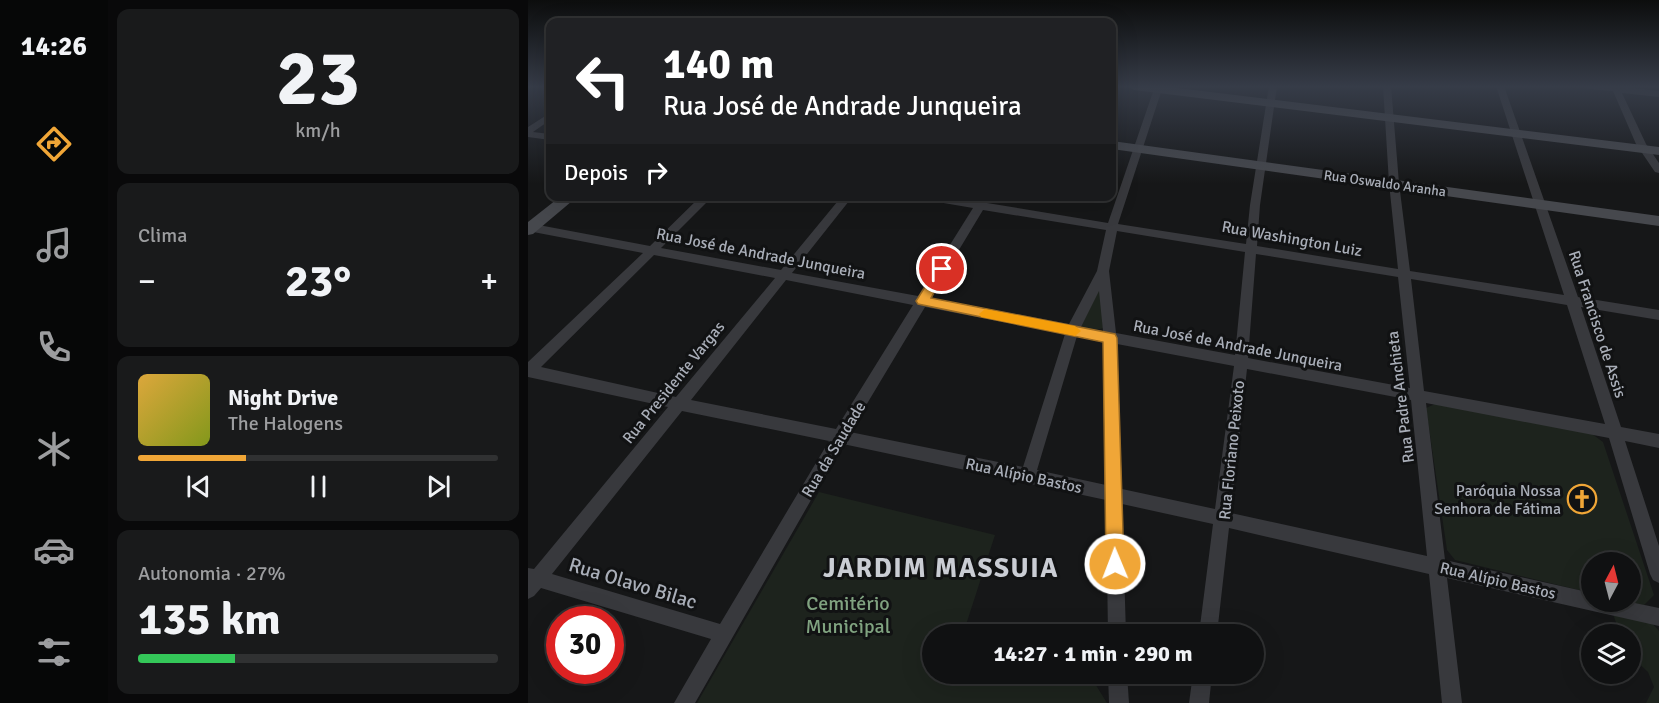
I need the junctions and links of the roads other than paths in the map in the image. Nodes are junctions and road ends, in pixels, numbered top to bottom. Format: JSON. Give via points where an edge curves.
{"nodes":[{"id":1,"x":546,"y":119,"type":"edge"},
{"id":2,"x":1148,"y":119,"type":"edge"},
{"id":3,"x":1269,"y":119,"type":"edge"},
{"id":4,"x":1387,"y":119,"type":"edge"},
{"id":5,"x":1401,"y":119,"type":"edge"},
{"id":6,"x":1510,"y":119,"type":"edge"},
{"id":7,"x":1630,"y":119,"type":"edge"},
{"id":8,"x":528,"y":132,"type":"edge"},
{"id":9,"x":1514,"y":133,"type":"junction"},
{"id":10,"x":546,"y":136,"type":"edge"},
{"id":11,"x":1116,"y":145,"type":"edge"},
{"id":12,"x":1138,"y":148,"type":"junction"},
{"id":13,"x":1653,"y":150,"type":"edge"},
{"id":14,"x":1262,"y":165,"type":"junction"},
{"id":15,"x":1659,"y":170,"type":"edge"},
{"id":16,"x":1394,"y":183,"type":"junction"},
{"id":17,"x":564,"y":201,"type":"edge"},
{"id":18,"x":703,"y":201,"type":"edge"},
{"id":19,"x":844,"y":201,"type":"edge"},
{"id":20,"x":983,"y":201,"type":"edge"},
{"id":21,"x":1541,"y":205,"type":"junction"},
{"id":22,"x":1659,"y":221,"type":"edge"},
{"id":23,"x":1112,"y":226,"type":"junction"},
{"id":24,"x":529,"y":228,"type":"edge"},
{"id":25,"x":1251,"y":248,"type":"junction"},
{"id":26,"x":656,"y":250,"type":"junction"},
{"id":27,"x":1103,"y":271,"type":"junction"},
{"id":28,"x":1404,"y":274,"type":"junction"},
{"id":29,"x":782,"y":275,"type":"junction"},
{"id":30,"x":1572,"y":300,"type":"junction"},
{"id":31,"x":922,"y":301,"type":"junction"},
{"id":32,"x":1659,"y":315,"type":"edge"},
{"id":33,"x":1072,"y":331,"type":"junction"},
{"id":34,"x":1110,"y":338,"type":"junction"},
{"id":35,"x":1241,"y":361,"type":"junction"},
{"id":36,"x":528,"y":370,"type":"edge"},
{"id":37,"x":1418,"y":396,"type":"junction"},
{"id":38,"x":679,"y":404,"type":"junction"},
{"id":39,"x":1617,"y":433,"type":"junction"},
{"id":40,"x":840,"y":437,"type":"junction"},
{"id":41,"x":1659,"y":441,"type":"edge"},
{"id":42,"x":1028,"y":475,"type":"junction"},
{"id":43,"x":1113,"y":494,"type":"junction"},
{"id":44,"x":1224,"y":519,"type":"junction"},
{"id":45,"x":1438,"y":567,"type":"junction"},
{"id":46,"x":1659,"y":574,"type":"edge"},
{"id":47,"x":531,"y":581,"type":"edge"},
{"id":48,"x":1659,"y":617,"type":"edge"},
{"id":49,"x":1117,"y":624,"type":"edge"},
{"id":50,"x":1209,"y":624,"type":"edge"},
{"id":51,"x":724,"y":634,"type":"junction"},
{"id":52,"x":1118,"y":684,"type":"edge"},
{"id":53,"x":1202,"y":684,"type":"edge"},
{"id":54,"x":684,"y":703,"type":"edge"},
{"id":55,"x":1119,"y":703,"type":"edge"},
{"id":56,"x":1199,"y":703,"type":"edge"},
{"id":57,"x":1452,"y":703,"type":"edge"}],
"edges":[{"from":1,"to":8,"type":"street"},
{"from":2,"to":12,"type":"street"},
{"from":3,"to":14,"type":"street","name":"Rua Floriano Peixoto"},
{"from":4,"to":16,"type":"street","name":"Rua Padre Anchieta"},
{"from":5,"to":9,"type":"street"},
{"from":6,"to":9,"type":"street","name":"Rua Francisco de Assis"},
{"from":7,"to":13,"type":"street","via":[[1641,144]]},
{"from":8,"to":10,"type":"street"},
{"from":9,"to":13,"type":"street"},
{"from":9,"to":21,"type":"street","name":"Rua Francisco de Assis"},
{"from":11,"to":12,"type":"street","name":"Rua Oswaldo Aranha"},
{"from":12,"to":14,"type":"street","name":"Rua Oswaldo Aranha"},
{"from":12,"to":23,"type":"street"},
{"from":13,"to":15,"type":"street"},
{"from":14,"to":16,"type":"street","name":"Rua Oswaldo Aranha"},
{"from":14,"to":25,"type":"street","name":"Rua Floriano Peixoto"},
{"from":16,"to":21,"type":"street","name":"Rua Oswaldo Aranha"},
{"from":16,"to":28,"type":"street","name":"Rua Padre Anchieta"},
{"from":17,"to":24,"type":"street"},
{"from":18,"to":26,"type":"street"},
{"from":19,"to":29,"type":"street","name":"Rua Presidente Vargas"},
{"from":20,"to":23,"type":"street","name":"Rua Washington Luiz"},
{"from":20,"to":31,"type":"street","name":"Rua da Saudade"},
{"from":21,"to":22,"type":"street","name":"Rua Oswaldo Aranha"},
{"from":21,"to":30,"type":"street","name":"Rua Francisco de Assis"},
{"from":23,"to":25,"type":"street","name":"Rua Washington Luiz"},
{"from":23,"to":27,"type":"street"},
{"from":24,"to":26,"type":"street","name":"Rua José de Andrade Junqueira"},
{"from":25,"to":28,"type":"street","name":"Rua Washington Luiz"},
{"from":25,"to":35,"type":"street","name":"Rua Floriano Peixoto"},
{"from":26,"to":29,"type":"street","name":"Rua José de Andrade Junqueira"},
{"from":26,"to":36,"type":"street"},
{"from":27,"to":33,"type":"street"},
{"from":27,"to":34,"type":"street"},
{"from":28,"to":30,"type":"street","name":"Rua Washington Luiz"},
{"from":28,"to":37,"type":"street","name":"Rua Padre Anchieta"},
{"from":29,"to":31,"type":"street","name":"Rua José de Andrade Junqueira"},
{"from":29,"to":38,"type":"street","name":"Rua Presidente Vargas"},
{"from":30,"to":32,"type":"street","name":"Rua Washington Luiz"},
{"from":30,"to":39,"type":"street","name":"Rua Francisco de Assis"},
{"from":31,"to":33,"type":"street","name":"Rua José de Andrade Junqueira"},
{"from":31,"to":40,"type":"street","name":"Rua da Saudade"},
{"from":33,"to":34,"type":"street","name":"Rua José de Andrade Junqueira"},
{"from":33,"to":42,"type":"street"},
{"from":34,"to":35,"type":"street","name":"Rua José de Andrade Junqueira"},
{"from":34,"to":43,"type":"street"},
{"from":35,"to":37,"type":"street","name":"Rua José de Andrade Junqueira"},
{"from":35,"to":44,"type":"street","name":"Rua Floriano Peixoto"},
{"from":36,"to":38,"type":"street","name":"Rua Alípio Bastos"},
{"from":37,"to":39,"type":"street","name":"Rua José de Andrade Junqueira"},
{"from":37,"to":45,"type":"street","name":"Rua Padre Anchieta"},
{"from":38,"to":40,"type":"street","name":"Rua Alípio Bastos"},
{"from":38,"to":47,"type":"street","name":"Rua Presidente Vargas"},
{"from":39,"to":41,"type":"street","name":"Rua José de Andrade Junqueira"},
{"from":39,"to":46,"type":"street","name":"Rua Francisco de Assis"},
{"from":40,"to":42,"type":"street","name":"Rua Alípio Bastos"},
{"from":40,"to":51,"type":"street","name":"Rua da Saudade"},
{"from":42,"to":43,"type":"street","name":"Rua Alípio Bastos"},
{"from":43,"to":44,"type":"street","name":"Rua Alípio Bastos"},
{"from":43,"to":49,"type":"street"},
{"from":44,"to":45,"type":"street","name":"Rua Alípio Bastos"},
{"from":44,"to":50,"type":"street","name":"Rua Floriano Peixoto"},
{"from":45,"to":48,"type":"street","name":"Rua Alípio Bastos"},
{"from":45,"to":57,"type":"street","name":"Rua Padre Anchieta"},
{"from":47,"to":51,"type":"street","name":"Rua Olavo Bilac"},
{"from":51,"to":54,"type":"street","name":"Rua da Saudade"},
{"from":52,"to":55,"type":"street"},
{"from":53,"to":56,"type":"street"}]}
